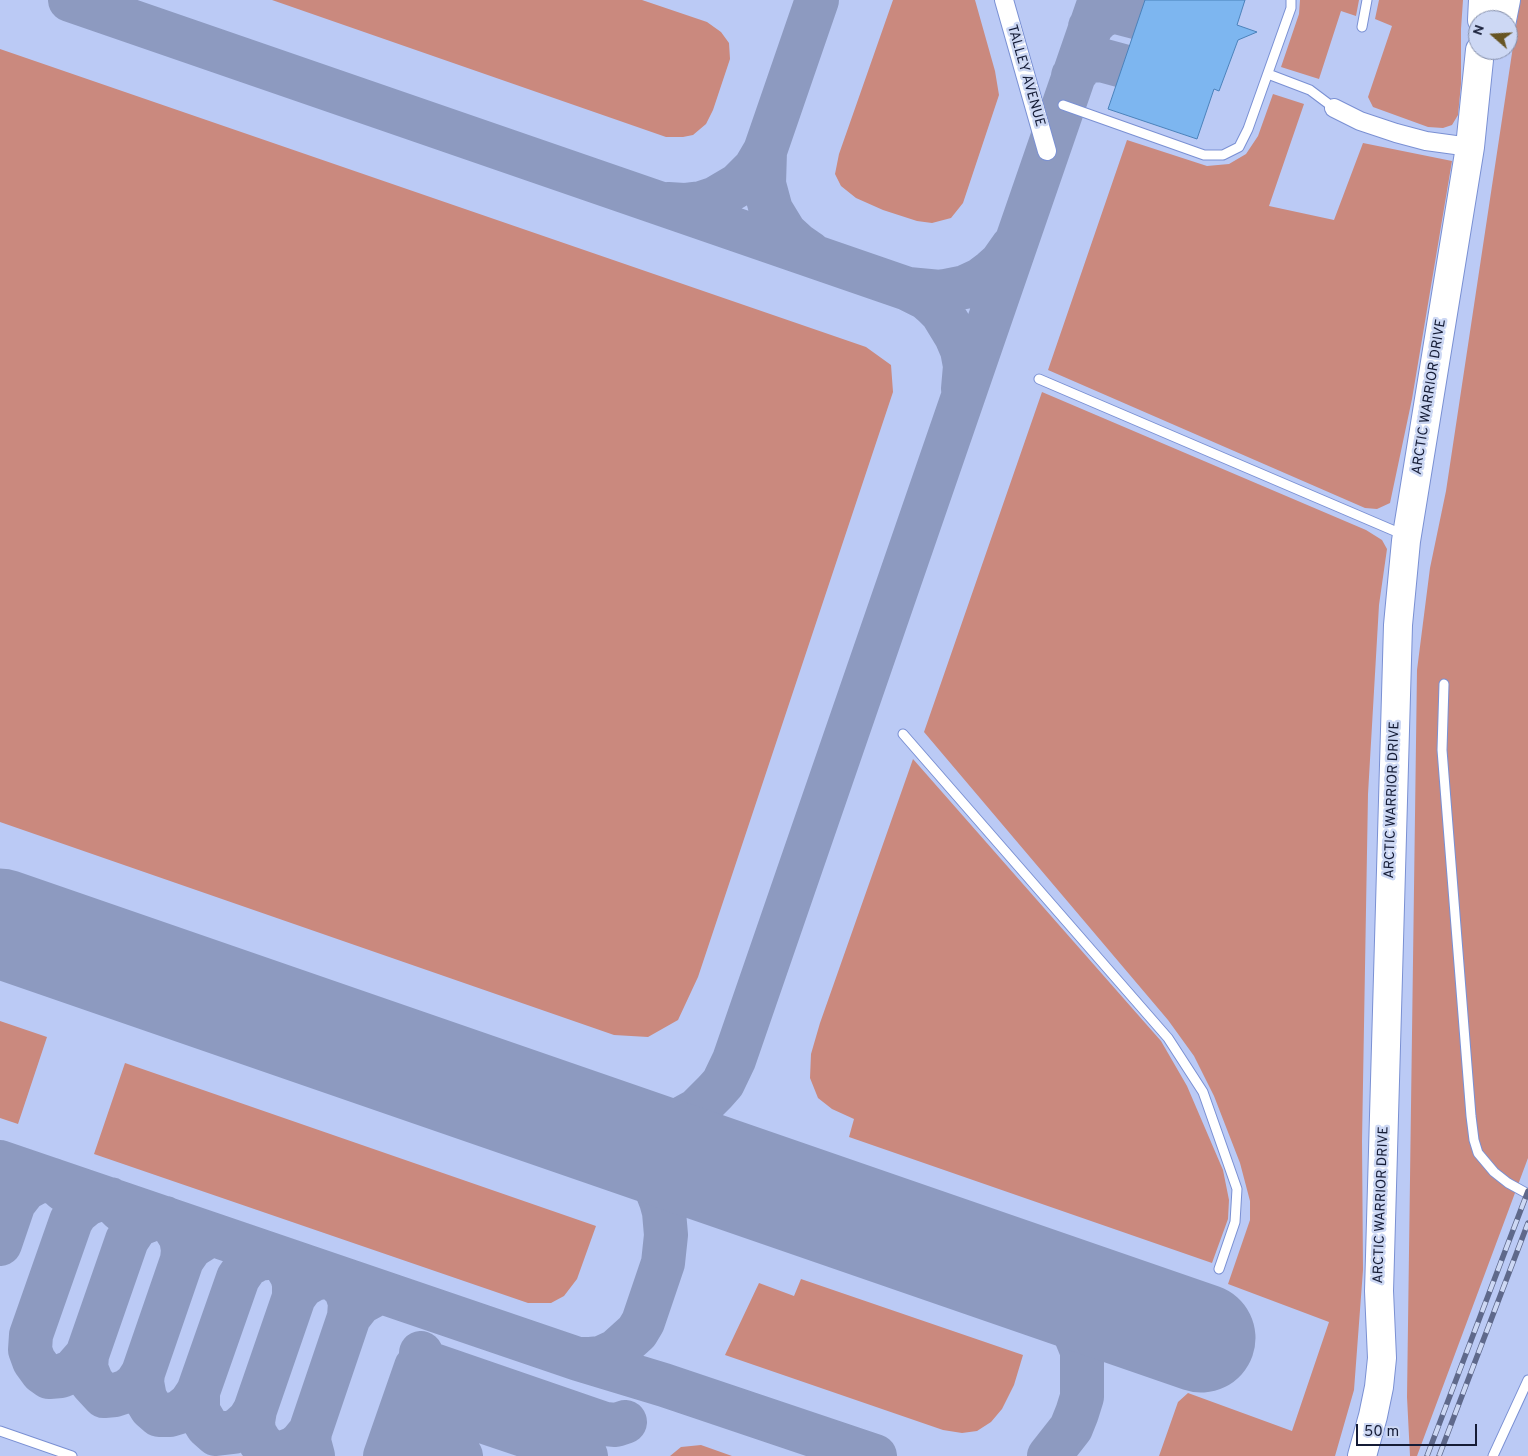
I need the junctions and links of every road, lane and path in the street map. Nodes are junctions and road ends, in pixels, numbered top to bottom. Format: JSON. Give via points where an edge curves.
{"nodes":[{"id":1,"x":1004,"y":0,"type":"edge"},
{"id":2,"x":1291,"y":0,"type":"edge"},
{"id":3,"x":1367,"y":0,"type":"edge"},
{"id":4,"x":1362,"y":27,"type":"dead end"},
{"id":5,"x":1479,"y":60,"type":"edge"},
{"id":6,"x":1495,"y":60,"type":"edge"},
{"id":7,"x":1268,"y":74,"type":"junction"},
{"id":8,"x":1063,"y":105,"type":"dead end"},
{"id":9,"x":1334,"y":108,"type":"joint"},
{"id":10,"x":1470,"y":147,"type":"junction"},
{"id":11,"x":1047,"y":151,"type":"dead end"},
{"id":12,"x":1039,"y":379,"type":"dead end"},
{"id":13,"x":1407,"y":536,"type":"junction"},
{"id":14,"x":1444,"y":684,"type":"dead end"},
{"id":15,"x":903,"y":734,"type":"dead end"},
{"id":16,"x":1528,"y":1194,"type":"edge"},
{"id":17,"x":1219,"y":1269,"type":"dead end"},
{"id":18,"x":1528,"y":1380,"type":"edge"},
{"id":19,"x":0,"y":1431,"type":"edge"},
{"id":20,"x":72,"y":1456,"type":"edge"},
{"id":21,"x":1362,"y":1456,"type":"edge"},
{"id":22,"x":1493,"y":1456,"type":"edge"}],
"edges":[{"from":1,"to":11,"type":"street","name":"TALLEY AVENUE"},
{"from":2,"to":7,"type":"lane"},
{"from":3,"to":4,"type":"lane"},
{"from":5,"to":10,"type":"main road","name":"ARCTIC WARRIOR DRIVE"},
{"from":6,"to":10,"type":"main road","name":"ARCTIC WARRIOR DRIVE"},
{"from":7,"to":8,"type":"lane","via":[[1239,147],[1224,155],[1204,154]]},
{"from":7,"to":9,"type":"lane","via":[[1310,90]]},
{"from":9,"to":10,"type":"street","via":[[1396,134]]},
{"from":10,"to":13,"type":"main road","name":"ARCTIC WARRIOR DRIVE"},
{"from":12,"to":13,"type":"lane"},
{"from":13,"to":21,"type":"main road","name":"ARCTIC WARRIOR DRIVE","via":[[1398,625],[1379,1290],[1382,1358],[1374,1416]]},
{"from":14,"to":16,"type":"lane","via":[[1442,750],[1474,1140],[1478,1153],[1494,1172]]},
{"from":15,"to":17,"type":"lane","via":[[1168,1038],[1203,1092],[1237,1189],[1235,1222]]},
{"from":18,"to":22,"type":"lane"},
{"from":19,"to":20,"type":"lane"}]}
